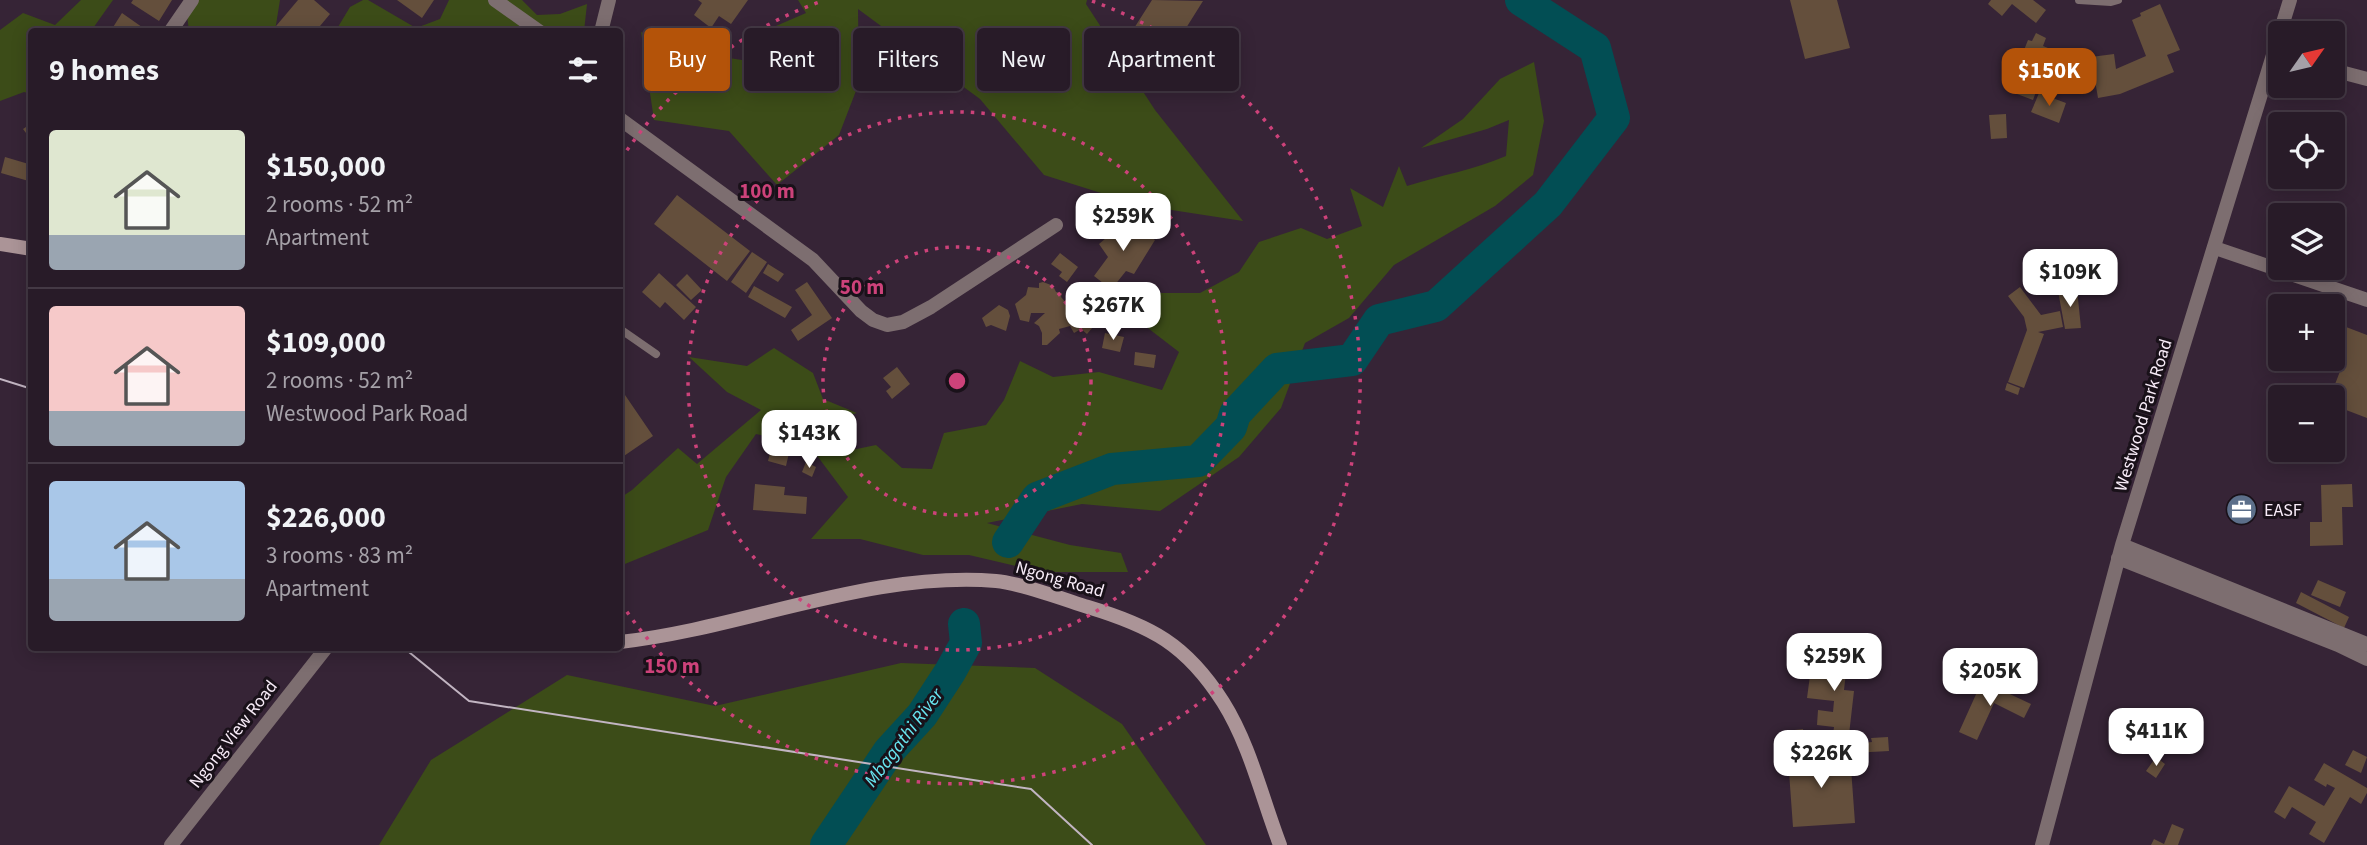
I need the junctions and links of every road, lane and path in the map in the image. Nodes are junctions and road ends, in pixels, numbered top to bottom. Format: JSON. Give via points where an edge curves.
{"nodes":[{"id":1,"x":192,"y":0,"type":"edge"},
{"id":2,"x":495,"y":0,"type":"edge"},
{"id":3,"x":609,"y":0,"type":"edge"},
{"id":4,"x":2079,"y":0,"type":"edge"},
{"id":5,"x":2118,"y":0,"type":"edge"},
{"id":6,"x":2290,"y":0,"type":"edge"},
{"id":7,"x":2285,"y":21,"type":"edge"},
{"id":8,"x":173,"y":28,"type":"edge"},
{"id":9,"x":534,"y":28,"type":"edge"},
{"id":10,"x":602,"y":28,"type":"edge"},
{"id":11,"x":2345,"y":73,"type":"edge"},
{"id":12,"x":2367,"y":79,"type":"edge"},
{"id":13,"x":2268,"y":82,"type":"edge"},
{"id":14,"x":623,"y":121,"type":"edge"},
{"id":15,"x":1056,"y":225,"type":"dead end"},
{"id":16,"x":0,"y":244,"type":"edge"},
{"id":17,"x":28,"y":248,"type":"edge"},
{"id":18,"x":2215,"y":248,"type":"junction"},
{"id":19,"x":2367,"y":300,"type":"edge"},
{"id":20,"x":623,"y":331,"type":"edge"},
{"id":21,"x":656,"y":354,"type":"dead end"},
{"id":22,"x":2120,"y":551,"type":"junction"},
{"id":23,"x":623,"y":642,"type":"edge"},
{"id":24,"x":2367,"y":644,"type":"edge"},
{"id":25,"x":324,"y":651,"type":"edge"},
{"id":26,"x":2367,"y":659,"type":"edge"},
{"id":27,"x":171,"y":845,"type":"edge"},
{"id":28,"x":1280,"y":845,"type":"edge"},
{"id":29,"x":2042,"y":845,"type":"edge"}],
"edges":[{"from":1,"to":8,"type":"street"},
{"from":2,"to":9,"type":"street"},
{"from":3,"to":10,"type":"street"},
{"from":4,"to":5,"type":"lane"},
{"from":6,"to":7,"type":"street","name":"Westwood Park Road"},
{"from":11,"to":12,"type":"street"},
{"from":13,"to":18,"type":"street","name":"Westwood Park Road"},
{"from":14,"to":15,"type":"street","via":[[813,260],[861,311],[887,325],[931,307]]},
{"from":16,"to":17,"type":"main road"},
{"from":18,"to":19,"type":"street"},
{"from":18,"to":22,"type":"street","name":"Westwood Park Road"},
{"from":20,"to":21,"type":"lane"},
{"from":22,"to":24,"type":"street"},
{"from":22,"to":26,"type":"street"},
{"from":22,"to":29,"type":"street","name":"Westwood Park Road"},
{"from":23,"to":28,"type":"main road","name":"Ngong Road","via":[[659,638],[888,586],[940,580],[999,581],[1130,620],[1161,635],[1184,654],[1221,700],[1238,728]]},
{"from":25,"to":27,"type":"street","name":"Ngong View Road"}]}
